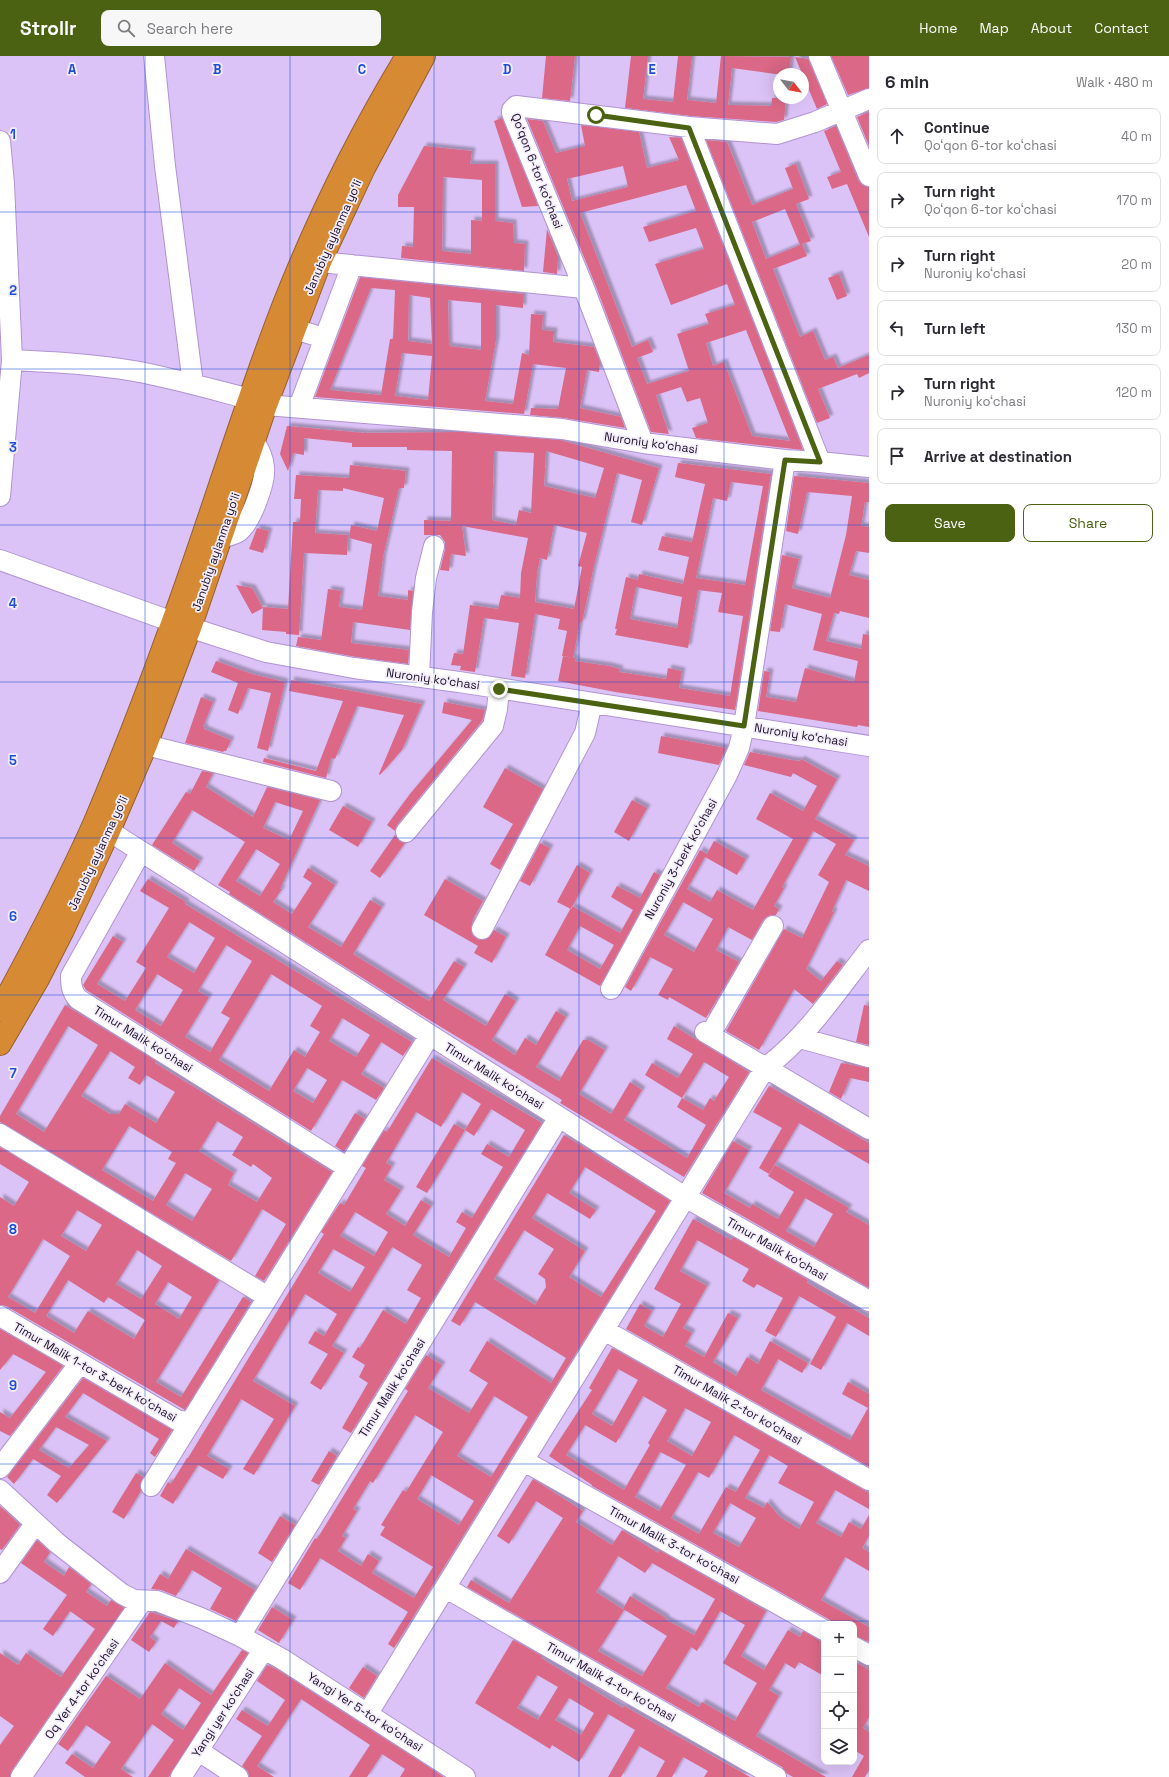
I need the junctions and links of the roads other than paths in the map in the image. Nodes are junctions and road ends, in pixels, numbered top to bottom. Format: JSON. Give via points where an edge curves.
{"nodes":[{"id":1,"x":154,"y":56,"type":"edge"},
{"id":2,"x":407,"y":56,"type":"edge"},
{"id":3,"x":424,"y":56,"type":"edge"},
{"id":4,"x":819,"y":56,"type":"edge"},
{"id":5,"x":869,"y":99,"type":"edge"},
{"id":6,"x":842,"y":109,"type":"junction"},
{"id":7,"x":689,"y":128,"type":"junction"},
{"id":8,"x":0,"y":146,"type":"edge"},
{"id":9,"x":869,"y":176,"type":"edge"},
{"id":10,"x":320,"y":262,"type":"junction"},
{"id":11,"x":352,"y":265,"type":"junction"},
{"id":12,"x":584,"y":288,"type":"junction"},
{"id":13,"x":294,"y":329,"type":"junction"},
{"id":14,"x":324,"y":338,"type":"junction"},
{"id":15,"x":12,"y":360,"type":"junction"},
{"id":16,"x":193,"y":384,"type":"junction"},
{"id":17,"x":258,"y":402,"type":"junction"},
{"id":18,"x":299,"y":407,"type":"junction"},
{"id":19,"x":643,"y":443,"type":"junction"},
{"id":20,"x":785,"y":460,"type":"junction"},
{"id":21,"x":820,"y":462,"type":"junction"},
{"id":22,"x":869,"y":467,"type":"edge"},
{"id":23,"x":0,"y":496,"type":"edge"},
{"id":24,"x":434,"y":546,"type":"dead end"},
{"id":25,"x":0,"y":560,"type":"edge"},
{"id":26,"x":182,"y":625,"type":"junction"},
{"id":27,"x":419,"y":676,"type":"junction"},
{"id":28,"x":499,"y":689,"type":"junction"},
{"id":29,"x":592,"y":703,"type":"junction"},
{"id":30,"x":744,"y":726,"type":"junction"},
{"id":31,"x":146,"y":745,"type":"junction"},
{"id":32,"x":869,"y":746,"type":"edge"},
{"id":33,"x":331,"y":791,"type":"dead end"},
{"id":34,"x":109,"y":831,"type":"junction"},
{"id":35,"x":406,"y":832,"type":"dead end"},
{"id":36,"x":140,"y":853,"type":"junction"},
{"id":37,"x":773,"y":926,"type":"dead end"},
{"id":38,"x":482,"y":929,"type":"dead end"},
{"id":39,"x":869,"y":950,"type":"edge"},
{"id":40,"x":611,"y":989,"type":"dead end"},
{"id":41,"x":0,"y":1010,"type":"edge"},
{"id":42,"x":430,"y":1035,"type":"junction"},
{"id":43,"x":800,"y":1038,"type":"junction"},
{"id":44,"x":0,"y":1044,"type":"edge"},
{"id":45,"x":869,"y":1057,"type":"edge"},
{"id":46,"x":765,"y":1068,"type":"junction"},
{"id":47,"x":559,"y":1117,"type":"junction"},
{"id":48,"x":869,"y":1129,"type":"edge"},
{"id":49,"x":0,"y":1134,"type":"edge"},
{"id":50,"x":348,"y":1168,"type":"junction"},
{"id":51,"x":685,"y":1197,"type":"junction"},
{"id":52,"x":268,"y":1297,"type":"junction"},
{"id":53,"x":869,"y":1301,"type":"edge"},
{"id":54,"x":0,"y":1316,"type":"edge"},
{"id":55,"x":604,"y":1330,"type":"junction"},
{"id":56,"x":80,"y":1363,"type":"junction"},
{"id":57,"x":192,"y":1420,"type":"junction"},
{"id":58,"x":524,"y":1460,"type":"junction"},
{"id":59,"x":0,"y":1468,"type":"edge"},
{"id":60,"x":869,"y":1480,"type":"edge"},
{"id":61,"x":151,"y":1486,"type":"dead end"},
{"id":62,"x":0,"y":1490,"type":"edge"},
{"id":63,"x":35,"y":1524,"type":"junction"},
{"id":64,"x":0,"y":1573,"type":"edge"},
{"id":65,"x":446,"y":1588,"type":"junction"},
{"id":66,"x":142,"y":1601,"type":"junction"},
{"id":67,"x":821,"y":1628,"type":"edge"},
{"id":68,"x":240,"y":1636,"type":"junction"},
{"id":69,"x":264,"y":1649,"type":"junction"},
{"id":70,"x":857,"y":1649,"type":"edge"},
{"id":71,"x":869,"y":1656,"type":"edge"},
{"id":72,"x":368,"y":1713,"type":"junction"},
{"id":73,"x":199,"y":1751,"type":"junction"},
{"id":74,"x":21,"y":1777,"type":"edge"},
{"id":75,"x":181,"y":1777,"type":"edge"},
{"id":76,"x":238,"y":1777,"type":"edge"},
{"id":77,"x":465,"y":1777,"type":"edge"},
{"id":78,"x":776,"y":1777,"type":"edge"}],
"edges":[{"from":1,"to":16,"type":"street","via":[[165,166]]},
{"from":2,"to":17,"type":"highway","name":"Janubiy aylanma yoʻli","via":[[375,110],[329,200],[287,298]]},
{"from":3,"to":10,"type":"highway","name":"Janubiy aylanma yoʻli","via":[[364,168]]},
{"from":4,"to":6,"type":"street"},
{"from":5,"to":6,"type":"street"},
{"from":6,"to":7,"type":"street","via":[[815,122],[777,134]]},
{"from":6,"to":9,"type":"street"},
{"from":7,"to":12,"type":"street","name":"Qoʻqon 6-tor koʻchasi","via":[[516,106],[512,110]]},
{"from":7,"to":21,"type":"street"},
{"from":8,"to":15,"type":"street"},
{"from":10,"to":11,"type":"street"},
{"from":10,"to":13,"type":"highway","name":"Janubiy aylanma yoʻli"},
{"from":11,"to":12,"type":"street"},
{"from":11,"to":14,"type":"street"},
{"from":12,"to":19,"type":"street","name":"Qoʻqon 6-tor koʻchasi"},
{"from":13,"to":14,"type":"street"},
{"from":13,"to":17,"type":"highway","name":"Janubiy aylanma yoʻli"},
{"from":14,"to":18,"type":"street"},
{"from":15,"to":16,"type":"street","name":"Nuroniy koʻchasi","via":[[82,364],[134,371]]},
{"from":15,"to":23,"type":"street"},
{"from":16,"to":17,"type":"street","name":"Nuroniy koʻchasi"},
{"from":17,"to":18,"type":"street","name":"Nuroniy koʻchasi"},
{"from":17,"to":26,"type":"highway","name":"Janubiy aylanma yoʻli"},
{"from":17,"to":26,"type":"highway","name":"Janubiy aylanma yoʻli","via":[[254,442],[221,538]]},
{"from":18,"to":19,"type":"street","name":"Nuroniy koʻchasi","via":[[562,429]]},
{"from":19,"to":20,"type":"street","name":"Nuroniy koʻchasi"},
{"from":20,"to":21,"type":"street","name":"Nuroniy koʻchasi"},
{"from":20,"to":30,"type":"street","name":"Nuroniy 3-berk koʻchasi"},
{"from":21,"to":22,"type":"street","name":"Nuroniy koʻchasi"},
{"from":24,"to":27,"type":"street","via":[[426,578],[422,612]]},
{"from":25,"to":26,"type":"street","name":"Nuroniy koʻchasi"},
{"from":26,"to":27,"type":"street","name":"Nuroniy koʻchasi","via":[[266,652],[346,667]]},
{"from":26,"to":31,"type":"highway","name":"Janubiy aylanma yoʻli"},
{"from":26,"to":41,"type":"highway","name":"Janubiy aylanma yoʻli","via":[[129,738],[93,825],[43,929]]},
{"from":27,"to":28,"type":"street","name":"Nuroniy koʻchasi"},
{"from":28,"to":29,"type":"street","name":"Nuroniy koʻchasi"},
{"from":28,"to":35,"type":"street","via":[[493,726]]},
{"from":29,"to":30,"type":"street","name":"Nuroniy koʻchasi"},
{"from":29,"to":38,"type":"street","via":[[586,733]]},
{"from":30,"to":32,"type":"street","name":"Nuroniy koʻchasi"},
{"from":30,"to":40,"type":"street","name":"Nuroniy 3-berk koʻchasi","via":[[739,748],[730,769]]},
{"from":31,"to":33,"type":"street"},
{"from":31,"to":34,"type":"highway","name":"Janubiy aylanma yoʻli"},
{"from":34,"to":36,"type":"street","name":"Timur Malik koʻchasi"},
{"from":34,"to":44,"type":"highway","name":"Janubiy aylanma yoʻli","via":[[38,979]]},
{"from":36,"to":42,"type":"street","name":"Timur Malik koʻchasi"},
{"from":36,"to":50,"type":"street","name":"Timur Malik koʻchasi","via":[[71,976],[74,994],[78,999]]},
{"from":37,"to":46,"type":"street","via":[[708,1034]]},
{"from":39,"to":43,"type":"street"},
{"from":42,"to":47,"type":"street","name":"Timur Malik koʻchasi"},
{"from":42,"to":50,"type":"street"},
{"from":43,"to":45,"type":"street"},
{"from":43,"to":46,"type":"street"},
{"from":46,"to":48,"type":"street"},
{"from":46,"to":51,"type":"street"},
{"from":47,"to":51,"type":"street","name":"Timur Malik koʻchasi"},
{"from":47,"to":68,"type":"street","name":"Timur Malik koʻchasi"},
{"from":49,"to":52,"type":"street"},
{"from":50,"to":52,"type":"street"},
{"from":51,"to":53,"type":"street","name":"Timur Malik koʻchasi"},
{"from":51,"to":55,"type":"street"},
{"from":52,"to":57,"type":"street"},
{"from":54,"to":56,"type":"street","name":"Timur Malik 1-tor 3-berk koʻchasi"},
{"from":55,"to":58,"type":"street"},
{"from":55,"to":60,"type":"street","name":"Timur Malik 2-tor koʻchasi"},
{"from":56,"to":57,"type":"street","name":"Timur Malik 1-tor 3-berk koʻchasi","via":[[177,1420]]},
{"from":56,"to":59,"type":"street"},
{"from":57,"to":61,"type":"street"},
{"from":58,"to":65,"type":"street"},
{"from":58,"to":67,"type":"street","name":"Timur Malik 3-tor koʻchasi"},
{"from":62,"to":63,"type":"street"},
{"from":63,"to":64,"type":"street"},
{"from":63,"to":66,"type":"street","via":[[122,1594]]},
{"from":65,"to":72,"type":"street"},
{"from":65,"to":78,"type":"street","name":"Timur Malik 4-tor koʻchasi"},
{"from":66,"to":68,"type":"street","via":[[157,1601]]},
{"from":66,"to":74,"type":"street","name":"Oq Yer 4-tor koʻchasi"},
{"from":68,"to":69,"type":"street"},
{"from":69,"to":72,"type":"street","name":"Yangi Yer 5-tor koʻchasi"},
{"from":69,"to":73,"type":"street","name":"Yangi yer koʻchasi"},
{"from":70,"to":71,"type":"street"},
{"from":72,"to":77,"type":"street","name":"Yangi Yer 5-tor koʻchasi"},
{"from":73,"to":75,"type":"street","name":"Yangi yer koʻchasi"},
{"from":73,"to":76,"type":"street"}]}
